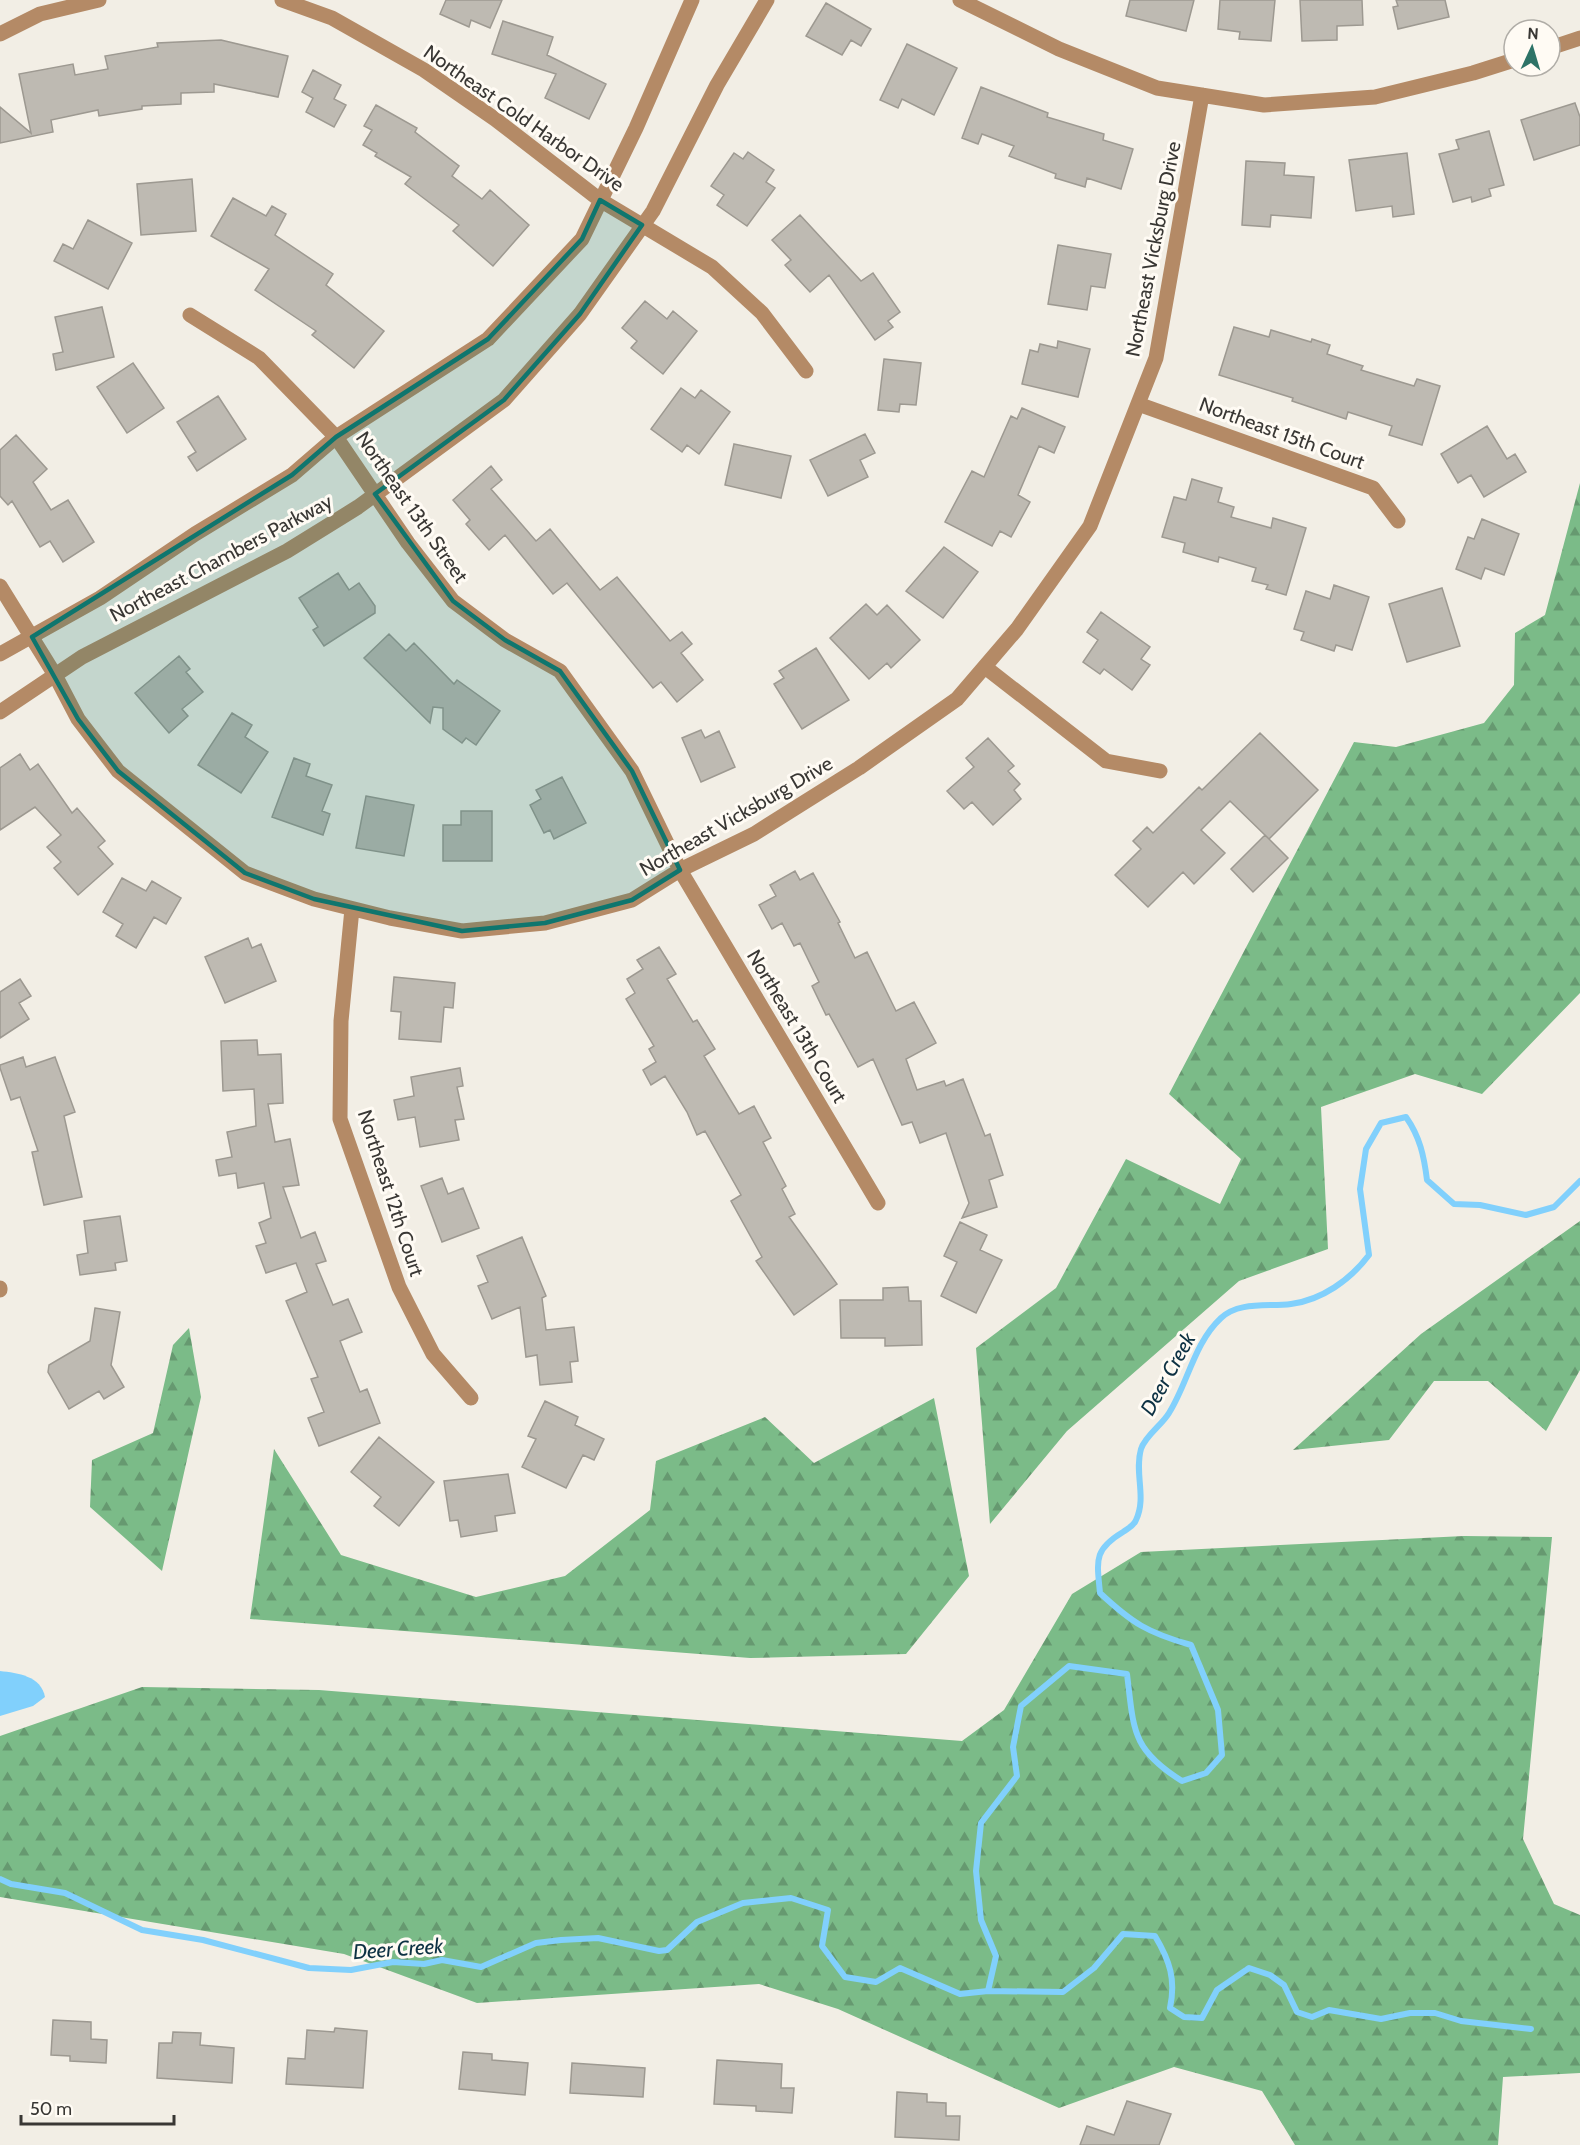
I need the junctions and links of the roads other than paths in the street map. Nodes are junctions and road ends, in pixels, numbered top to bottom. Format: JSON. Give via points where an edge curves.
{"nodes":[{"id":1,"x":99,"y":0,"type":"edge"},
{"id":2,"x":282,"y":0,"type":"edge"},
{"id":3,"x":692,"y":0,"type":"edge"},
{"id":4,"x":767,"y":0,"type":"edge"},
{"id":5,"x":960,"y":0,"type":"edge"},
{"id":6,"x":0,"y":34,"type":"edge"},
{"id":7,"x":1580,"y":38,"type":"edge"},
{"id":8,"x":1562,"y":44,"type":"edge"},
{"id":9,"x":1502,"y":64,"type":"edge"},
{"id":10,"x":1202,"y":95,"type":"junction"},
{"id":11,"x":600,"y":200,"type":"junction"},
{"id":12,"x":642,"y":225,"type":"junction"},
{"id":13,"x":190,"y":315,"type":"dead end"},
{"id":14,"x":806,"y":371,"type":"dead end"},
{"id":15,"x":1138,"y":404,"type":"junction"},
{"id":16,"x":336,"y":436,"type":"junction"},
{"id":17,"x":375,"y":494,"type":"junction"},
{"id":18,"x":1398,"y":521,"type":"dead end"},
{"id":19,"x":0,"y":586,"type":"edge"},
{"id":20,"x":32,"y":638,"type":"junction"},
{"id":21,"x":0,"y":654,"type":"edge"},
{"id":22,"x":985,"y":667,"type":"junction"},
{"id":23,"x":56,"y":675,"type":"junction"},
{"id":24,"x":0,"y":712,"type":"edge"},
{"id":25,"x":1160,"y":771,"type":"dead end"},
{"id":26,"x":680,"y":870,"type":"junction"},
{"id":27,"x":352,"y":909,"type":"junction"},
{"id":28,"x":878,"y":1203,"type":"dead end"},
{"id":29,"x":471,"y":1398,"type":"dead end"}],
"edges":[{"from":1,"to":6,"type":"street","via":[[40,14]]},
{"from":2,"to":11,"type":"street","name":"Northeast Cold Harbor Drive","via":[[332,18],[424,70]]},
{"from":3,"to":11,"type":"street","name":"Northeast Chambers Parkway","via":[[636,129]]},
{"from":4,"to":12,"type":"street","name":"Northeast Chambers Parkway"},
{"from":5,"to":10,"type":"street","via":[[1059,50],[1157,88]]},
{"from":7,"to":8,"type":"street"},
{"from":9,"to":10,"type":"street","via":[[1375,97],[1264,105]]},
{"from":10,"to":15,"type":"street","name":"Northeast Vicksburg Drive","via":[[1156,358]]},
{"from":11,"to":12,"type":"street","name":"Northeast Cold Harbor Drive"},
{"from":11,"to":16,"type":"street","name":"Northeast Chambers Parkway","via":[[582,239],[488,339]]},
{"from":12,"to":14,"type":"street","name":"Northeast Cold Harbor Drive","via":[[712,267],[762,313]]},
{"from":12,"to":17,"type":"street","name":"Northeast Chambers Parkway","via":[[580,314],[504,400]]},
{"from":13,"to":16,"type":"street","via":[[259,358]]},
{"from":15,"to":18,"type":"street","name":"Northeast 15th Court","via":[[1373,488]]},
{"from":15,"to":22,"type":"street","name":"Northeast Vicksburg Drive","via":[[1090,526]]},
{"from":16,"to":17,"type":"street","name":"Northeast 13th Street"},
{"from":16,"to":20,"type":"street","name":"Northeast Chambers Parkway","via":[[292,475]]},
{"from":17,"to":23,"type":"street","name":"Northeast Chambers Parkway","via":[[287,551],[82,657]]},
{"from":17,"to":26,"type":"street","name":"Northeast 13th Street","via":[[453,601],[505,640],[560,671],[632,771]]},
{"from":19,"to":20,"type":"street"},
{"from":20,"to":21,"type":"street","name":"Northeast Chambers Parkway"},
{"from":20,"to":23,"type":"street"},
{"from":22,"to":25,"type":"street","via":[[1106,761]]},
{"from":22,"to":26,"type":"street","name":"Northeast Vicksburg Drive","via":[[957,699],[859,768],[754,834]]},
{"from":23,"to":24,"type":"street","name":"Northeast Chambers Parkway"},
{"from":23,"to":27,"type":"street","name":"Northeast Vicksburg Drive","via":[[78,719],[118,771],[245,873]]},
{"from":26,"to":27,"type":"street","name":"Northeast Vicksburg Drive","via":[[632,900],[545,923],[462,931]]},
{"from":26,"to":28,"type":"street","name":"Northeast 13th Court"},
{"from":27,"to":29,"type":"street","name":"Northeast 12th Court","via":[[341,1021],[340,1119],[399,1287],[433,1354]]}]}
